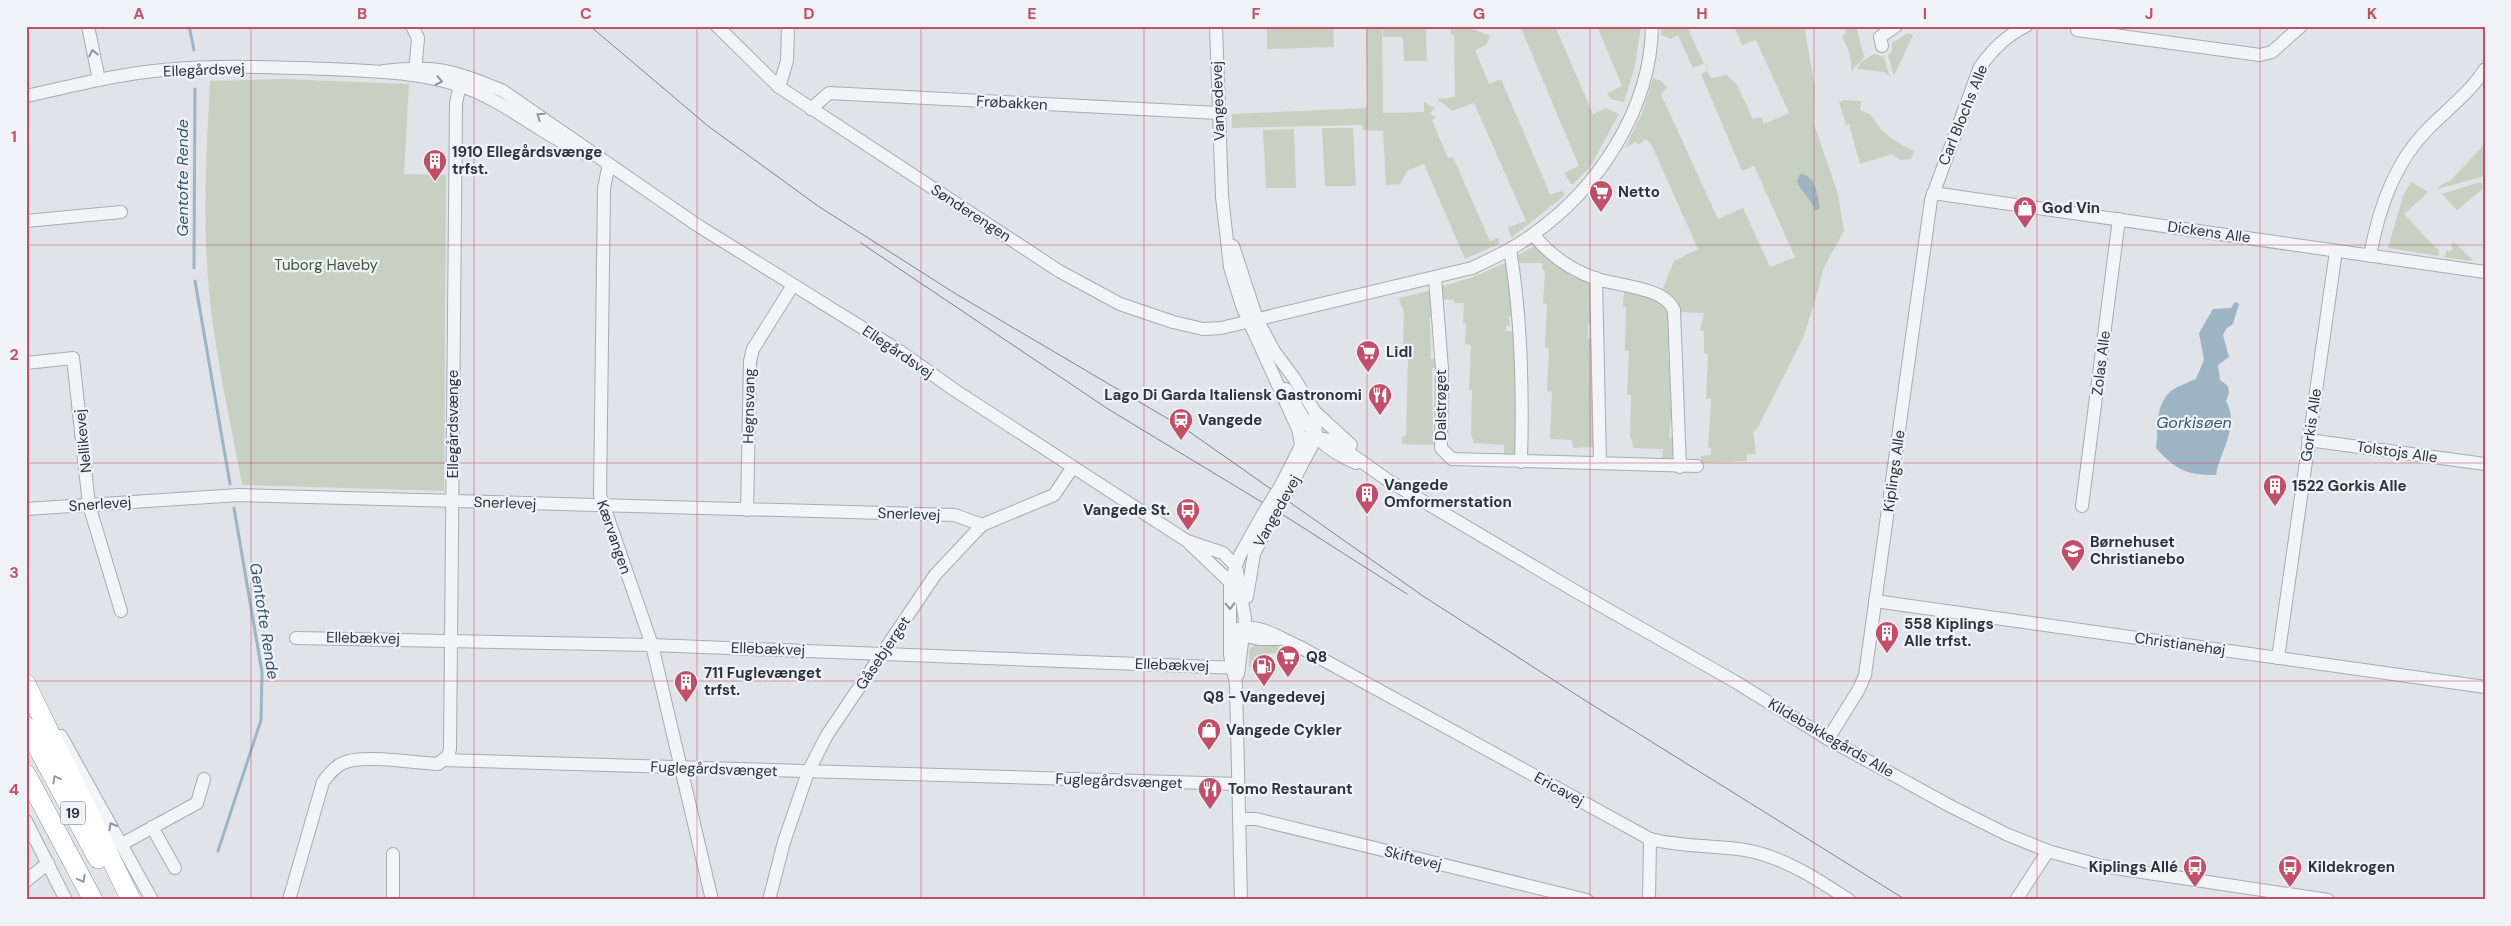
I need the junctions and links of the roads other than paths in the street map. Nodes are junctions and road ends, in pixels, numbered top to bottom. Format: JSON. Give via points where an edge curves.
{"nodes":[{"id":1,"x":88,"y":26,"type":"edge"},
{"id":2,"x":412,"y":26,"type":"edge"},
{"id":3,"x":717,"y":26,"type":"edge"},
{"id":4,"x":788,"y":26,"type":"edge"},
{"id":5,"x":1216,"y":26,"type":"edge"},
{"id":6,"x":1652,"y":26,"type":"edge"},
{"id":7,"x":1896,"y":26,"type":"edge"},
{"id":8,"x":2026,"y":26,"type":"edge"},
{"id":9,"x":2301,"y":26,"type":"edge"},
{"id":10,"x":2009,"y":30,"type":"edge"},
{"id":11,"x":2077,"y":30,"type":"dead end"},
{"id":12,"x":1882,"y":46,"type":"dead end"},
{"id":13,"x":2485,"y":69,"type":"edge"},
{"id":14,"x":415,"y":72,"type":"junction"},
{"id":15,"x":99,"y":80,"type":"junction"},
{"id":16,"x":460,"y":85,"type":"junction"},
{"id":17,"x":779,"y":87,"type":"junction"},
{"id":18,"x":26,"y":96,"type":"edge"},
{"id":19,"x":811,"y":109,"type":"junction"},
{"id":20,"x":1218,"y":113,"type":"junction"},
{"id":21,"x":609,"y":164,"type":"junction"},
{"id":22,"x":1933,"y":193,"type":"junction"},
{"id":23,"x":121,"y":212,"type":"dead end"},
{"id":24,"x":2120,"y":219,"type":"junction"},
{"id":25,"x":26,"y":222,"type":"edge"},
{"id":26,"x":1534,"y":234,"type":"junction"},
{"id":27,"x":1510,"y":250,"type":"junction"},
{"id":28,"x":2336,"y":251,"type":"junction"},
{"id":29,"x":2370,"y":256,"type":"junction"},
{"id":30,"x":2485,"y":272,"type":"edge"},
{"id":31,"x":1435,"y":278,"type":"junction"},
{"id":32,"x":1596,"y":278,"type":"junction"},
{"id":33,"x":793,"y":284,"type":"junction"},
{"id":34,"x":1252,"y":320,"type":"junction"},
{"id":35,"x":1268,"y":360,"type":"junction"},
{"id":36,"x":26,"y":363,"type":"edge"},
{"id":37,"x":1322,"y":433,"type":"junction"},
{"id":38,"x":2308,"y":440,"type":"junction"},
{"id":39,"x":1301,"y":444,"type":"junction"},
{"id":40,"x":1521,"y":462,"type":"junction"},
{"id":41,"x":1600,"y":463,"type":"junction"},
{"id":42,"x":2485,"y":464,"type":"edge"},
{"id":43,"x":1697,"y":466,"type":"dead end"},
{"id":44,"x":1073,"y":467,"type":"junction"},
{"id":45,"x":1680,"y":467,"type":"junction"},
{"id":46,"x":1286,"y":489,"type":"junction"},
{"id":47,"x":452,"y":501,"type":"junction"},
{"id":48,"x":89,"y":505,"type":"junction"},
{"id":49,"x":602,"y":506,"type":"junction"},
{"id":50,"x":2082,"y":506,"type":"dead end"},
{"id":51,"x":26,"y":509,"type":"edge"},
{"id":52,"x":747,"y":510,"type":"junction"},
{"id":53,"x":1265,"y":517,"type":"junction"},
{"id":54,"x":982,"y":525,"type":"junction"},
{"id":55,"x":1187,"y":541,"type":"junction"},
{"id":56,"x":1222,"y":554,"type":"junction"},
{"id":57,"x":1254,"y":554,"type":"junction"},
{"id":58,"x":1235,"y":565,"type":"junction"},
{"id":59,"x":1230,"y":582,"type":"junction"},
{"id":60,"x":1875,"y":601,"type":"junction"},
{"id":61,"x":121,"y":611,"type":"dead end"},
{"id":62,"x":1244,"y":628,"type":"junction"},
{"id":63,"x":1230,"y":631,"type":"junction"},
{"id":64,"x":296,"y":638,"type":"dead end"},
{"id":65,"x":450,"y":640,"type":"junction"},
{"id":66,"x":652,"y":645,"type":"junction"},
{"id":67,"x":882,"y":653,"type":"junction"},
{"id":68,"x":2278,"y":658,"type":"junction"},
{"id":69,"x":1236,"y":667,"type":"junction"},
{"id":70,"x":26,"y":678,"type":"edge"},
{"id":71,"x":26,"y":684,"type":"edge"},
{"id":72,"x":2485,"y":687,"type":"edge"},
{"id":73,"x":26,"y":726,"type":"edge"},
{"id":74,"x":1828,"y":739,"type":"junction"},
{"id":75,"x":444,"y":760,"type":"junction"},
{"id":76,"x":682,"y":768,"type":"junction"},
{"id":77,"x":808,"y":772,"type":"junction"},
{"id":78,"x":26,"y":774,"type":"edge"},
{"id":79,"x":204,"y":779,"type":"dead end"},
{"id":80,"x":1238,"y":784,"type":"junction"},
{"id":81,"x":1239,"y":820,"type":"junction"},
{"id":82,"x":26,"y":821,"type":"edge"},
{"id":83,"x":152,"y":827,"type":"junction"},
{"id":84,"x":1650,"y":839,"type":"junction"},
{"id":85,"x":122,"y":844,"type":"junction"},
{"id":86,"x":2048,"y":851,"type":"junction"},
{"id":87,"x":393,"y":854,"type":"dead end"},
{"id":88,"x":48,"y":864,"type":"junction"},
{"id":89,"x":175,"y":868,"type":"dead end"},
{"id":90,"x":26,"y":881,"type":"edge"},
{"id":91,"x":2235,"y":887,"type":"junction"},
{"id":92,"x":66,"y":900,"type":"edge"},
{"id":93,"x":93,"y":900,"type":"edge"},
{"id":94,"x":120,"y":900,"type":"edge"},
{"id":95,"x":132,"y":900,"type":"edge"},
{"id":96,"x":152,"y":900,"type":"edge"},
{"id":97,"x":289,"y":900,"type":"edge"},
{"id":98,"x":393,"y":900,"type":"edge"},
{"id":99,"x":712,"y":900,"type":"edge"},
{"id":100,"x":769,"y":900,"type":"edge"},
{"id":101,"x":1241,"y":900,"type":"edge"},
{"id":102,"x":1587,"y":900,"type":"edge"},
{"id":103,"x":1649,"y":900,"type":"edge"},
{"id":104,"x":1849,"y":900,"type":"edge"},
{"id":105,"x":2016,"y":900,"type":"edge"},
{"id":106,"x":2232,"y":900,"type":"edge"},
{"id":107,"x":2328,"y":900,"type":"edge"}],
"edges":[{"from":15,"to":1,"type":"street","one_way":true},
{"from":2,"to":14,"type":"street","via":[[418,38]]},
{"from":3,"to":17,"type":"street","name":"Sønderengen"},
{"from":4,"to":17,"type":"street","via":[[787,61]]},
{"from":5,"to":20,"type":"street","name":"Vangedevej"},
{"from":6,"to":26,"type":"street","via":[[1639,97],[1612,153],[1575,198]]},
{"from":7,"to":12,"type":"street","via":[[1880,37]]},
{"from":8,"to":10,"type":"street","name":"Carl Blochs Alle"},
{"from":9,"to":11,"type":"street","via":[[2272,52],[2260,55]]},
{"from":10,"to":22,"type":"street","name":"Carl Blochs Alle","via":[[1980,67]]},
{"from":13,"to":29,"type":"street","via":[[2406,156],[2386,197]]},
{"from":14,"to":15,"type":"street","name":"Ellegårdsvej","via":[[290,68],[165,70]]},
{"from":14,"to":16,"type":"street","name":"Ellegårdsvej","one_way":true},
{"from":21,"to":14,"type":"street","name":"Ellegårdsvej","one_way":true,"via":[[503,91],[442,69]]},
{"from":15,"to":18,"type":"street","name":"Ellegårdsvej"},
{"from":16,"to":21,"type":"street","name":"Ellegårdsvej","via":[[489,96],[569,147]]},
{"from":16,"to":47,"type":"street","name":"Ellegårdsvænge","via":[[456,103]]},
{"from":17,"to":19,"type":"street","name":"Sønderengen"},
{"from":19,"to":20,"type":"street","name":"Frøbakken","via":[[829,93]]},
{"from":19,"to":34,"type":"street","name":"Sønderengen","via":[[1059,271],[1120,304],[1203,329]]},
{"from":20,"to":34,"type":"street","name":"Vangedevej","via":[[1222,197],[1233,280]]},
{"from":21,"to":33,"type":"street","name":"Ellegårdsvej","via":[[696,225]]},
{"from":21,"to":49,"type":"street","name":"Kærvangen","via":[[604,188]]},
{"from":22,"to":24,"type":"street","name":"Dickens Alle"},
{"from":22,"to":60,"type":"street","name":"Kiplings Alle"},
{"from":23,"to":25,"type":"street"},
{"from":24,"to":28,"type":"street","name":"Dickens Alle"},
{"from":24,"to":50,"type":"street","name":"Zolas Alle"},
{"from":26,"to":27,"type":"street"},
{"from":26,"to":32,"type":"street","via":[[1545,250],[1558,260]]},
{"from":27,"to":31,"type":"street","via":[[1472,268]]},
{"from":27,"to":40,"type":"street","via":[[1516,282],[1522,397]]},
{"from":28,"to":29,"type":"street","name":"Dickens Alle"},
{"from":28,"to":38,"type":"street","name":"Gorkis Alle"},
{"from":29,"to":30,"type":"street","name":"Dickens Alle"},
{"from":31,"to":34,"type":"street"},
{"from":31,"to":40,"type":"street","name":"Dalstrøget","via":[[1442,369],[1441,448],[1452,460]]},
{"from":32,"to":41,"type":"street"},
{"from":32,"to":45,"type":"street","via":[[1660,295],[1670,301],[1674,310]]},
{"from":33,"to":44,"type":"street","name":"Ellegårdsvej"},
{"from":33,"to":52,"type":"street","name":"Hegnsvang","via":[[753,349],[750,361]]},
{"from":34,"to":35,"type":"street","name":"Vangedevej"},
{"from":34,"to":37,"type":"street","name":"Vangedevej","via":[[1294,378]]},
{"from":35,"to":37,"type":"street"},
{"from":35,"to":39,"type":"street","name":"Vangedevej"},
{"from":36,"to":48,"type":"street","name":"Nellikevej","via":[[73,358]]},
{"from":37,"to":39,"type":"street","name":"Vangedevej","via":[[1305,438]]},
{"from":37,"to":46,"type":"street","name":"Vangedevej"},
{"from":37,"to":74,"type":"street","name":"Kildebakkegårds Alle","via":[[1374,471]]},
{"from":38,"to":42,"type":"street","name":"Tolstojs Alle"},
{"from":38,"to":68,"type":"street","name":"Gorkis Alle"},
{"from":39,"to":46,"type":"street","name":"Vangedevej"},
{"from":40,"to":41,"type":"street","name":"Dalstrøget"},
{"from":41,"to":45,"type":"street","name":"Dalstrøget"},
{"from":43,"to":45,"type":"street","name":"Dalstrøget"},
{"from":44,"to":54,"type":"street","name":"Gåsebjerget","via":[[1054,495]]},
{"from":44,"to":55,"type":"street","name":"Ellegårdsvej"},
{"from":46,"to":53,"type":"street","name":"Vangedevej","bridge":true},
{"from":47,"to":48,"type":"street","name":"Snerlevej","via":[[239,495]]},
{"from":47,"to":49,"type":"street","name":"Snerlevej"},
{"from":47,"to":65,"type":"street","name":"Ellegårdsvænge"},
{"from":48,"to":51,"type":"street","name":"Snerlevej"},
{"from":48,"to":61,"type":"street","name":"Nellikevej"},
{"from":49,"to":52,"type":"street","name":"Snerlevej"},
{"from":49,"to":66,"type":"street","name":"Kærvangen"},
{"from":52,"to":54,"type":"street","name":"Snerlevej","via":[[955,516]]},
{"from":53,"to":56,"type":"street","via":[[1232,550]]},
{"from":53,"to":57,"type":"street","name":"Vangedevej"},
{"from":53,"to":58,"type":"street","name":"Vangedevej"},
{"from":54,"to":67,"type":"street","name":"Gåsebjerget","via":[[935,575]]},
{"from":55,"to":56,"type":"street","name":"Ellegårdsvej"},
{"from":55,"to":58,"type":"street","via":[[1215,560]]},
{"from":55,"to":59,"type":"street","name":"Ellegårdsvej"},
{"from":56,"to":58,"type":"street","name":"Ellegårdsvej"},
{"from":57,"to":58,"type":"street"},
{"from":57,"to":62,"type":"street","name":"Vangedevej"},
{"from":58,"to":59,"type":"street","name":"Vangedevej"},
{"from":58,"to":62,"type":"street"},
{"from":59,"to":63,"type":"street","name":"Vangedevej","one_way":true},
{"from":60,"to":68,"type":"street","name":"Christianehøj"},
{"from":60,"to":74,"type":"street","name":"Kiplings Alle","via":[[1862,682]]},
{"from":62,"to":63,"type":"street","name":"Ericavej"},
{"from":62,"to":69,"type":"street","name":"Vangedevej"},
{"from":62,"to":84,"type":"street","name":"Ericavej","via":[[1281,639],[1315,655]]},
{"from":63,"to":69,"type":"street","name":"Vangedevej"},
{"from":64,"to":65,"type":"street","name":"Ellebækvej"},
{"from":65,"to":66,"type":"street","name":"Ellebækvej"},
{"from":65,"to":75,"type":"street","name":"Ellegårdsvænge","via":[[450,749]]},
{"from":66,"to":67,"type":"street","name":"Ellebækvej"},
{"from":66,"to":76,"type":"street","name":"Kærvangen"},
{"from":67,"to":69,"type":"street","name":"Ellebækvej"},
{"from":67,"to":77,"type":"street","name":"Gåsebjerget","via":[[827,735]]},
{"from":68,"to":72,"type":"street","name":"Christianehøj"},
{"from":69,"to":80,"type":"street","name":"Vangedevej"},
{"from":85,"to":70,"type":"street","one_way":true},
{"from":71,"to":95,"type":"highway"},
{"from":94,"to":73,"type":"highway","number":"19","one_way":true},
{"from":74,"to":86,"type":"street","name":"Kildebakkegårds Alle","via":[[1952,807]]},
{"from":75,"to":76,"type":"street","name":"Fuglegårdsvænget"},
{"from":75,"to":97,"type":"street","name":"Fuglegårdsvænget","via":[[438,764],[356,759],[332,770],[323,782]]},
{"from":76,"to":77,"type":"street","name":"Fuglegårdsvænget"},
{"from":76,"to":99,"type":"street","name":"Kærvangen"},
{"from":77,"to":80,"type":"street","name":"Fuglegårdsvænget"},
{"from":77,"to":100,"type":"street","name":"Gåsebjerget","via":[[784,842]]},
{"from":78,"to":93,"type":"highway","number":"19","one_way":true},
{"from":79,"to":83,"type":"street","via":[[197,803]]},
{"from":80,"to":81,"type":"street","name":"Vangedevej"},
{"from":81,"to":101,"type":"street","name":"Vangedevej"},
{"from":81,"to":102,"type":"street","name":"Skiftevej","via":[[1256,819]]},
{"from":82,"to":88,"type":"street"},
{"from":83,"to":85,"type":"street"},
{"from":83,"to":89,"type":"street"},
{"from":84,"to":103,"type":"street"},
{"from":84,"to":104,"type":"street","name":"Ericavej","via":[[1669,844],[1746,850],[1782,861]]},
{"from":85,"to":96,"type":"street"},
{"from":86,"to":91,"type":"street","name":"Kildebakkegårds Alle","via":[[2102,866]]},
{"from":86,"to":105,"type":"street"},
{"from":87,"to":98,"type":"street"},
{"from":88,"to":90,"type":"street"},
{"from":88,"to":92,"type":"street"},
{"from":91,"to":106,"type":"street"},
{"from":91,"to":107,"type":"street","name":"Kildebakkegårds Alle"}]}
